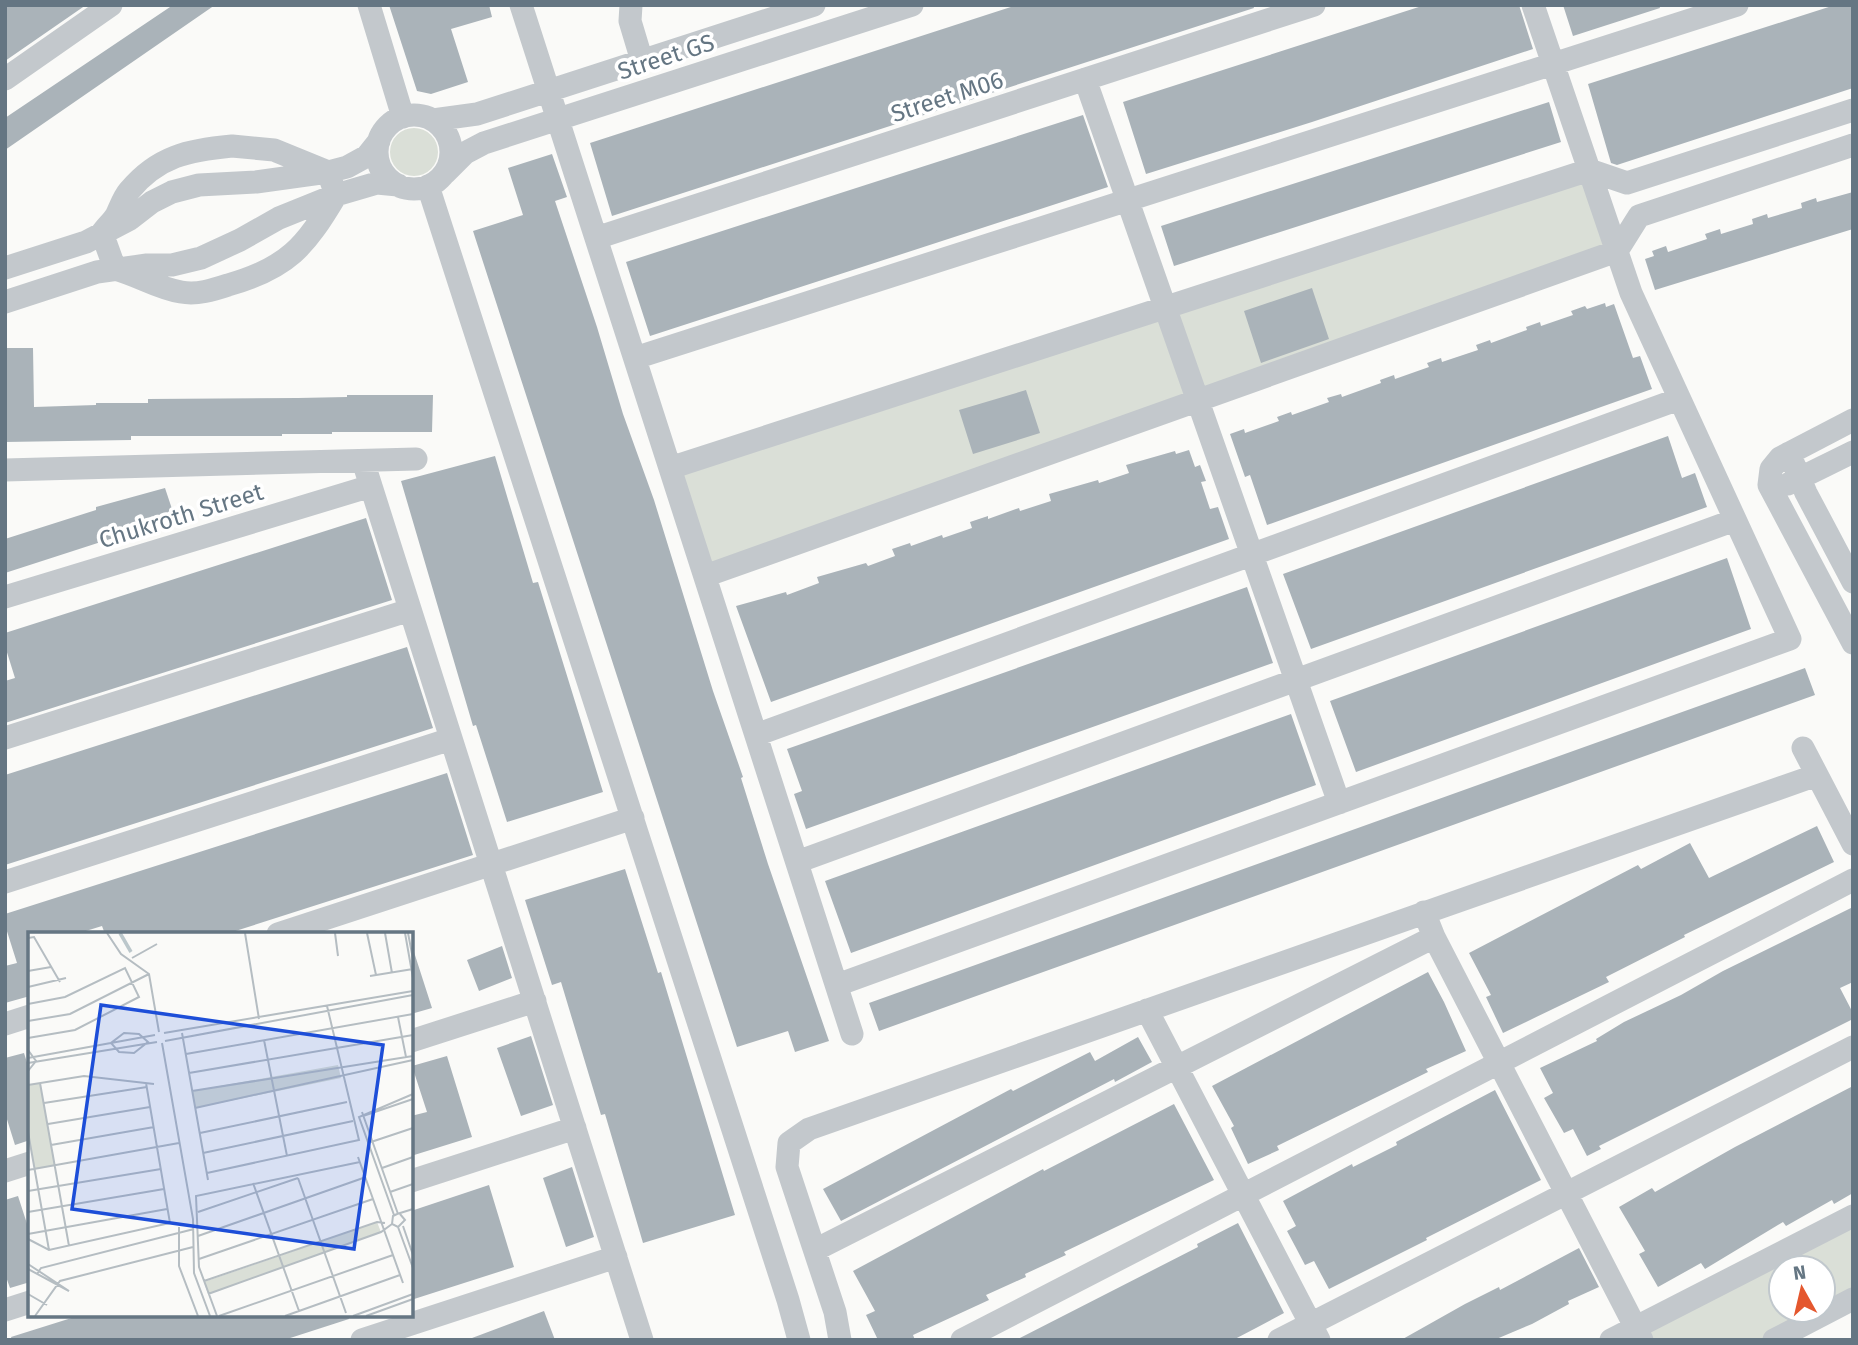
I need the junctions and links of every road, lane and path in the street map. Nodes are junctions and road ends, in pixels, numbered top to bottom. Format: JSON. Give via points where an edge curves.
{"nodes":[{"id":1,"x":111,"y":5,"type":"edge"},
{"id":2,"x":369,"y":5,"type":"edge"},
{"id":3,"x":521,"y":5,"type":"edge"},
{"id":4,"x":631,"y":5,"type":"edge"},
{"id":5,"x":816,"y":5,"type":"edge"},
{"id":6,"x":912,"y":5,"type":"edge"},
{"id":7,"x":1314,"y":5,"type":"edge"},
{"id":8,"x":1533,"y":5,"type":"edge"},
{"id":9,"x":1737,"y":5,"type":"edge"},
{"id":10,"x":828,"y":32,"type":"junction"},
{"id":11,"x":671,"y":53,"type":"junction"},
{"id":12,"x":642,"y":61,"type":"junction"},
{"id":13,"x":1553,"y":64,"type":"junction"},
{"id":14,"x":5,"y":79,"type":"edge"},
{"id":15,"x":1085,"y":79,"type":"junction"},
{"id":16,"x":679,"y":80,"type":"junction"},
{"id":17,"x":548,"y":91,"type":"junction"},
{"id":18,"x":1853,"y":110,"type":"edge"},
{"id":19,"x":403,"y":117,"type":"junction"},
{"id":20,"x":557,"y":119,"type":"junction"},
{"id":21,"x":433,"y":120,"type":"junction"},
{"id":22,"x":379,"y":141,"type":"junction"},
{"id":23,"x":1853,"y":145,"type":"edge"},
{"id":24,"x":1589,"y":170,"type":"junction"},
{"id":25,"x":328,"y":172,"type":"junction"},
{"id":26,"x":436,"y":179,"type":"junction"},
{"id":27,"x":398,"y":185,"type":"junction"},
{"id":28,"x":336,"y":195,"type":"junction"},
{"id":29,"x":1128,"y":200,"type":"junction"},
{"id":30,"x":102,"y":233,"type":"junction"},
{"id":31,"x":596,"y":238,"type":"junction"},
{"id":32,"x":1616,"y":251,"type":"junction"},
{"id":33,"x":5,"y":268,"type":"edge"},
{"id":34,"x":115,"y":269,"type":"junction"},
{"id":35,"x":5,"y":302,"type":"edge"},
{"id":36,"x":1166,"y":307,"type":"junction"},
{"id":37,"x":635,"y":358,"type":"junction"},
{"id":38,"x":1679,"y":399,"type":"junction"},
{"id":39,"x":1198,"y":400,"type":"junction"},
{"id":40,"x":1853,"y":420,"type":"edge"},
{"id":41,"x":1853,"y":452,"type":"edge"},
{"id":42,"x":1789,"y":453,"type":"junction"},
{"id":43,"x":416,"y":459,"type":"dead end"},
{"id":44,"x":363,"y":461,"type":"junction"},
{"id":45,"x":670,"y":468,"type":"junction"},
{"id":46,"x":5,"y":470,"type":"edge"},
{"id":47,"x":1800,"y":478,"type":"junction"},
{"id":48,"x":371,"y":486,"type":"junction"},
{"id":49,"x":1773,"y":491,"type":"junction"},
{"id":50,"x":1735,"y":520,"type":"junction"},
{"id":51,"x":1252,"y":555,"type":"junction"},
{"id":52,"x":705,"y":576,"type":"junction"},
{"id":53,"x":1853,"y":582,"type":"edge"},
{"id":54,"x":5,"y":597,"type":"edge"},
{"id":55,"x":410,"y":610,"type":"junction"},
{"id":56,"x":1853,"y":643,"type":"edge"},
{"id":57,"x":1296,"y":680,"type":"junction"},
{"id":58,"x":756,"y":735,"type":"junction"},
{"id":59,"x":5,"y":738,"type":"edge"},
{"id":60,"x":451,"y":739,"type":"junction"},
{"id":61,"x":1803,"y":748,"type":"dead end"},
{"id":62,"x":1817,"y":775,"type":"junction"},
{"id":63,"x":1339,"y":803,"type":"junction"},
{"id":64,"x":632,"y":818,"type":"junction"},
{"id":65,"x":1853,"y":844,"type":"edge"},
{"id":66,"x":797,"y":862,"type":"junction"},
{"id":67,"x":491,"y":863,"type":"junction"},
{"id":68,"x":1853,"y":880,"type":"edge"},
{"id":69,"x":5,"y":882,"type":"edge"},
{"id":70,"x":1424,"y":912,"type":"junction"},
{"id":71,"x":284,"y":932,"type":"edge"},
{"id":72,"x":1434,"y":937,"type":"junction"},
{"id":73,"x":837,"y":985,"type":"junction"},
{"id":74,"x":535,"y":1001,"type":"junction"},
{"id":75,"x":1147,"y":1010,"type":"junction"},
{"id":76,"x":28,"y":1017,"type":"edge"},
{"id":77,"x":5,"y":1024,"type":"edge"},
{"id":78,"x":852,"y":1034,"type":"dead end"},
{"id":79,"x":413,"y":1040,"type":"edge"},
{"id":80,"x":1853,"y":1047,"type":"edge"},
{"id":81,"x":1499,"y":1062,"type":"junction"},
{"id":82,"x":1177,"y":1069,"type":"junction"},
{"id":83,"x":575,"y":1129,"type":"junction"},
{"id":84,"x":28,"y":1164,"type":"edge"},
{"id":85,"x":5,"y":1171,"type":"edge"},
{"id":86,"x":413,"y":1180,"type":"edge"},
{"id":87,"x":1566,"y":1193,"type":"junction"},
{"id":88,"x":1243,"y":1194,"type":"junction"},
{"id":89,"x":1853,"y":1216,"type":"edge"},
{"id":90,"x":814,"y":1250,"type":"junction"},
{"id":91,"x":616,"y":1257,"type":"junction"},
{"id":92,"x":1853,"y":1299,"type":"edge"},
{"id":93,"x":28,"y":1304,"type":"edge"},
{"id":94,"x":5,"y":1310,"type":"edge"},
{"id":95,"x":1315,"y":1332,"type":"edge"},
{"id":96,"x":1639,"y":1334,"type":"edge"},
{"id":97,"x":362,"y":1340,"type":"edge"},
{"id":98,"x":642,"y":1340,"type":"edge"},
{"id":99,"x":799,"y":1340,"type":"edge"},
{"id":100,"x":840,"y":1340,"type":"edge"},
{"id":101,"x":962,"y":1340,"type":"edge"},
{"id":102,"x":1279,"y":1340,"type":"edge"},
{"id":103,"x":1611,"y":1340,"type":"edge"},
{"id":104,"x":1774,"y":1340,"type":"edge"}],
"edges":[{"from":1,"to":14,"type":"street"},
{"from":2,"to":19,"type":"street"},
{"from":3,"to":17,"type":"street"},
{"from":4,"to":12,"type":"street","via":[[630,21]]},
{"from":5,"to":10,"type":"street"},
{"from":5,"to":11,"type":"street","name":"Street GS"},
{"from":6,"to":10,"type":"street","name":"Street GS"},
{"from":7,"to":15,"type":"street","name":"Street M06"},
{"from":8,"to":13,"type":"street"},
{"from":9,"to":13,"type":"street"},
{"from":10,"to":16,"type":"street","name":"Street GS"},
{"from":11,"to":12,"type":"street","name":"Street GS"},
{"from":11,"to":16,"type":"street"},
{"from":12,"to":17,"type":"street","name":"Street GS"},
{"from":13,"to":24,"type":"street"},
{"from":13,"to":29,"type":"street"},
{"from":15,"to":29,"type":"street"},
{"from":15,"to":31,"type":"street","name":"Street M06"},
{"from":16,"to":20,"type":"street","name":"Street GS"},
{"from":17,"to":20,"type":"street"},
{"from":17,"to":21,"type":"street","name":"Street GS","via":[[477,114]]},
{"from":18,"to":24,"type":"street","via":[[1627,183]]},
{"from":19,"to":21,"type":"street"},
{"from":19,"to":22,"type":"street","via":[[388,126]]},
{"from":20,"to":26,"type":"street","name":"Street GS","via":[[484,143]]},
{"from":20,"to":31,"type":"street"},
{"from":21,"to":26,"type":"street","via":[[446,133],[451,153]]},
{"from":22,"to":25,"type":"street","via":[[367,156]]},
{"from":22,"to":27,"type":"street","via":[[378,162]]},
{"from":23,"to":32,"type":"street","via":[[1639,216]]},
{"from":24,"to":32,"type":"street"},
{"from":24,"to":36,"type":"street"},
{"from":25,"to":28,"type":"street"},
{"from":25,"to":30,"type":"street","via":[[199,185],[172,192]]},
{"from":25,"to":30,"type":"street","via":[[274,150],[202,148],[151,168],[127,193]]},
{"from":26,"to":27,"type":"street","via":[[408,188]]},
{"from":26,"to":64,"type":"street"},
{"from":27,"to":28,"type":"street","via":[[377,183]]},
{"from":28,"to":34,"type":"street","via":[[201,258]]},
{"from":28,"to":34,"type":"street","via":[[290,257],[255,278],[184,293]]},
{"from":29,"to":36,"type":"street"},
{"from":29,"to":37,"type":"street"},
{"from":30,"to":33,"type":"street"},
{"from":30,"to":34,"type":"street"},
{"from":31,"to":37,"type":"street"},
{"from":32,"to":38,"type":"street"},
{"from":32,"to":39,"type":"street"},
{"from":34,"to":35,"type":"street"},
{"from":36,"to":39,"type":"street"},
{"from":36,"to":45,"type":"street"},
{"from":37,"to":45,"type":"street"},
{"from":38,"to":50,"type":"street"},
{"from":38,"to":51,"type":"street"},
{"from":39,"to":51,"type":"street"},
{"from":39,"to":52,"type":"street"},
{"from":40,"to":42,"type":"street"},
{"from":41,"to":47,"type":"street"},
{"from":42,"to":47,"type":"street"},
{"from":42,"to":49,"type":"street","via":[[1770,468]]},
{"from":43,"to":44,"type":"street"},
{"from":44,"to":46,"type":"street"},
{"from":44,"to":48,"type":"street"},
{"from":45,"to":52,"type":"street"},
{"from":47,"to":49,"type":"street"},
{"from":47,"to":53,"type":"street"},
{"from":48,"to":54,"type":"street","name":"Chukroth Street"},
{"from":48,"to":55,"type":"street"},
{"from":49,"to":56,"type":"street"},
{"from":50,"to":57,"type":"street"},
{"from":50,"to":63,"type":"street","via":[[1790,639]]},
{"from":51,"to":57,"type":"street"},
{"from":51,"to":58,"type":"street"},
{"from":52,"to":58,"type":"street"},
{"from":55,"to":59,"type":"street"},
{"from":55,"to":60,"type":"street"},
{"from":57,"to":63,"type":"street"},
{"from":57,"to":66,"type":"street"},
{"from":58,"to":66,"type":"street"},
{"from":60,"to":67,"type":"street"},
{"from":60,"to":69,"type":"street"},
{"from":61,"to":62,"type":"street"},
{"from":62,"to":65,"type":"street"},
{"from":62,"to":70,"type":"street"},
{"from":63,"to":73,"type":"street"},
{"from":64,"to":67,"type":"street"},
{"from":64,"to":99,"type":"street"},
{"from":66,"to":73,"type":"street"},
{"from":67,"to":71,"type":"street"},
{"from":67,"to":74,"type":"street"},
{"from":68,"to":81,"type":"street"},
{"from":70,"to":72,"type":"street"},
{"from":70,"to":75,"type":"street"},
{"from":72,"to":81,"type":"street"},
{"from":72,"to":82,"type":"street"},
{"from":73,"to":78,"type":"street"},
{"from":74,"to":79,"type":"street"},
{"from":74,"to":83,"type":"street"},
{"from":75,"to":82,"type":"street"},
{"from":75,"to":90,"type":"street","via":[[809,1129],[789,1143],[787,1167]]},
{"from":76,"to":77,"type":"street"},
{"from":80,"to":87,"type":"street"},
{"from":81,"to":87,"type":"street"},
{"from":81,"to":88,"type":"street"},
{"from":82,"to":88,"type":"street"},
{"from":82,"to":90,"type":"street"},
{"from":83,"to":86,"type":"street"},
{"from":83,"to":91,"type":"street"},
{"from":84,"to":85,"type":"street"},
{"from":87,"to":95,"type":"street"},
{"from":87,"to":96,"type":"street"},
{"from":88,"to":95,"type":"street"},
{"from":88,"to":101,"type":"street"},
{"from":89,"to":96,"type":"street"},
{"from":90,"to":100,"type":"street"},
{"from":91,"to":97,"type":"street"},
{"from":91,"to":98,"type":"street"},
{"from":92,"to":104,"type":"street"},
{"from":93,"to":94,"type":"street"},
{"from":95,"to":102,"type":"street"},
{"from":96,"to":103,"type":"street"}]}
